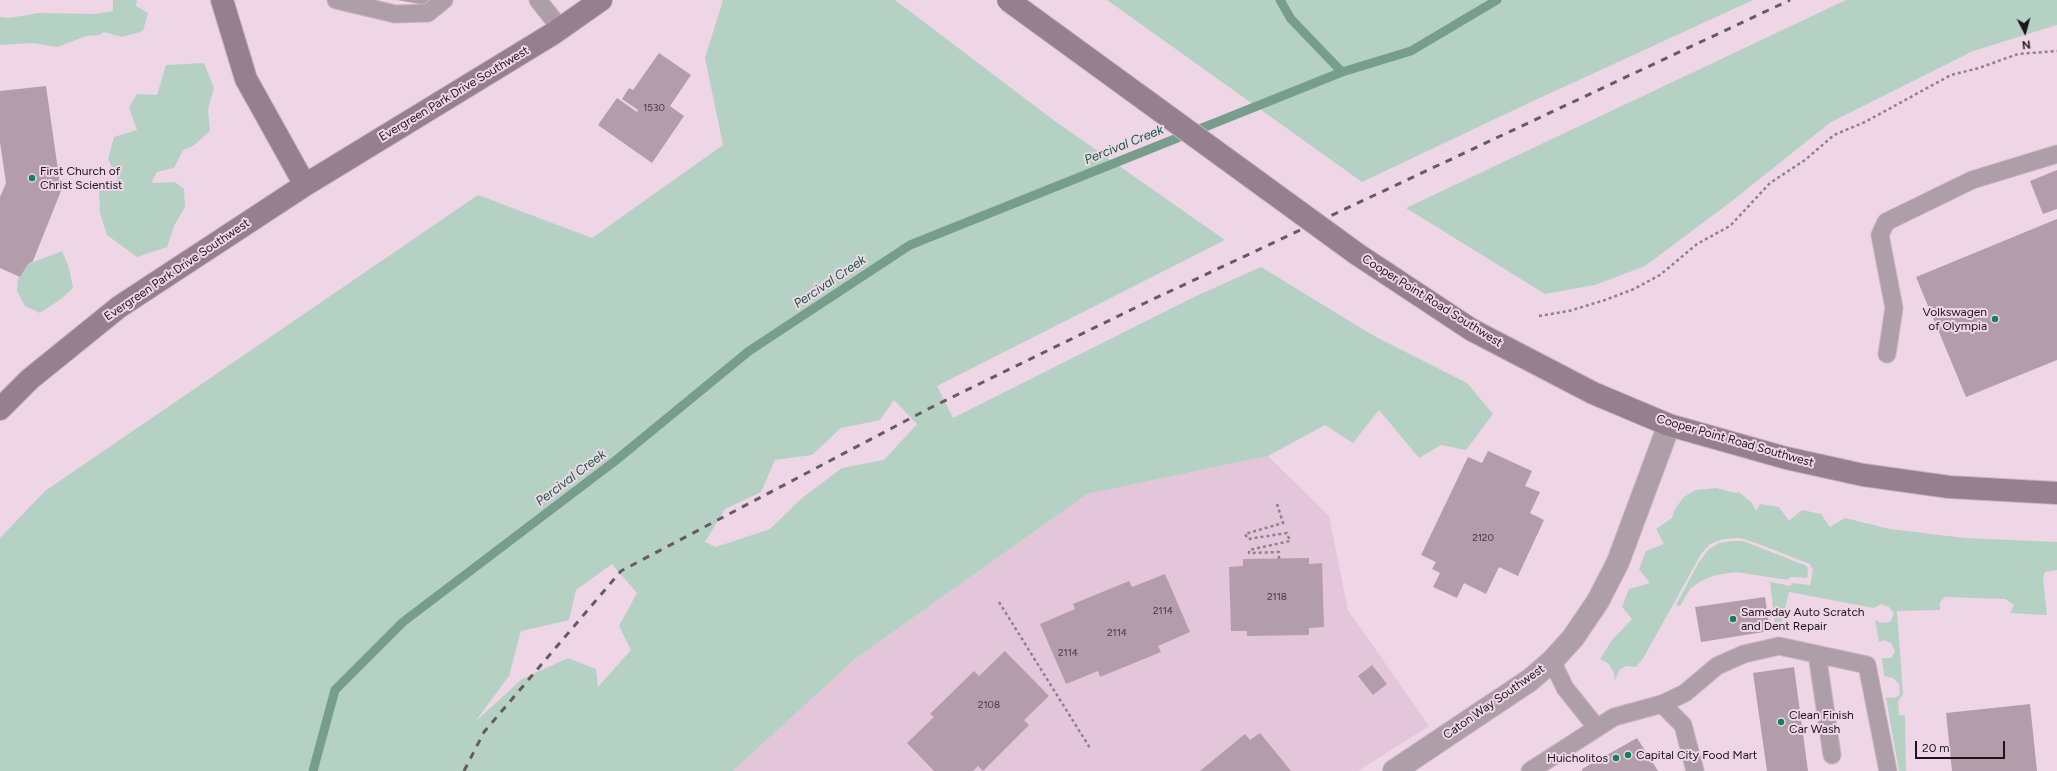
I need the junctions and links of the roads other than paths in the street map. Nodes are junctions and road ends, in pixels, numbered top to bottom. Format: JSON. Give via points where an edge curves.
{"nodes":[{"id":1,"x":222,"y":0,"type":"edge"},
{"id":2,"x":336,"y":0,"type":"edge"},
{"id":3,"x":444,"y":0,"type":"edge"},
{"id":4,"x":538,"y":0,"type":"edge"},
{"id":5,"x":601,"y":0,"type":"edge"},
{"id":6,"x":1008,"y":0,"type":"edge"},
{"id":7,"x":560,"y":28,"type":"junction"},
{"id":8,"x":2057,"y":154,"type":"edge"},
{"id":9,"x":305,"y":184,"type":"junction"},
{"id":10,"x":1887,"y":354,"type":"dead end"},
{"id":11,"x":0,"y":408,"type":"edge"},
{"id":12,"x":1669,"y":425,"type":"junction"},
{"id":13,"x":2057,"y":493,"type":"edge"},
{"id":14,"x":1817,"y":654,"type":"junction"},
{"id":15,"x":1552,"y":661,"type":"junction"},
{"id":16,"x":1662,"y":704,"type":"junction"},
{"id":17,"x":1596,"y":728,"type":"junction"},
{"id":18,"x":1832,"y":755,"type":"dead end"},
{"id":19,"x":1394,"y":771,"type":"edge"},
{"id":20,"x":1530,"y":771,"type":"edge"},
{"id":21,"x":1695,"y":771,"type":"edge"},
{"id":22,"x":1888,"y":771,"type":"edge"}],
"edges":[{"from":1,"to":9,"type":"main road","via":[[246,79]]},
{"from":2,"to":3,"type":"lane","via":[[395,14],[428,13]]},
{"from":4,"to":7,"type":"lane"},
{"from":5,"to":7,"type":"main road","name":"Evergreen Park Drive Southwest"},
{"from":6,"to":12,"type":"main road","name":"Cooper Point Road Southwest","bridge":true,"via":[[1356,254],[1472,330],[1594,393]]},
{"from":7,"to":9,"type":"main road","name":"Evergreen Park Drive Southwest"},
{"from":8,"to":10,"type":"lane","via":[[1972,180],[1886,222],[1880,236],[1894,308]]},
{"from":9,"to":11,"type":"main road","name":"Evergreen Park Drive Southwest","via":[[119,307],[30,379]]},
{"from":12,"to":13,"type":"main road","name":"Cooper Point Road Southwest","via":[[1786,458],[1863,475],[1949,487]]},
{"from":12,"to":15,"type":"street","name":"Caton Way Southwest","via":[[1618,562],[1598,601],[1573,638]]},
{"from":14,"to":16,"type":"lane","via":[[1779,646],[1744,654],[1717,666],[1685,693]]},
{"from":14,"to":18,"type":"lane"},
{"from":14,"to":22,"type":"lane","via":[[1867,665]]},
{"from":15,"to":17,"type":"lane","via":[[1565,688]]},
{"from":15,"to":19,"type":"street","name":"Caton Way Southwest","via":[[1530,680]]},
{"from":16,"to":17,"type":"lane","via":[[1614,717]]},
{"from":16,"to":21,"type":"lane","via":[[1683,725]]},
{"from":17,"to":20,"type":"lane"}]}
